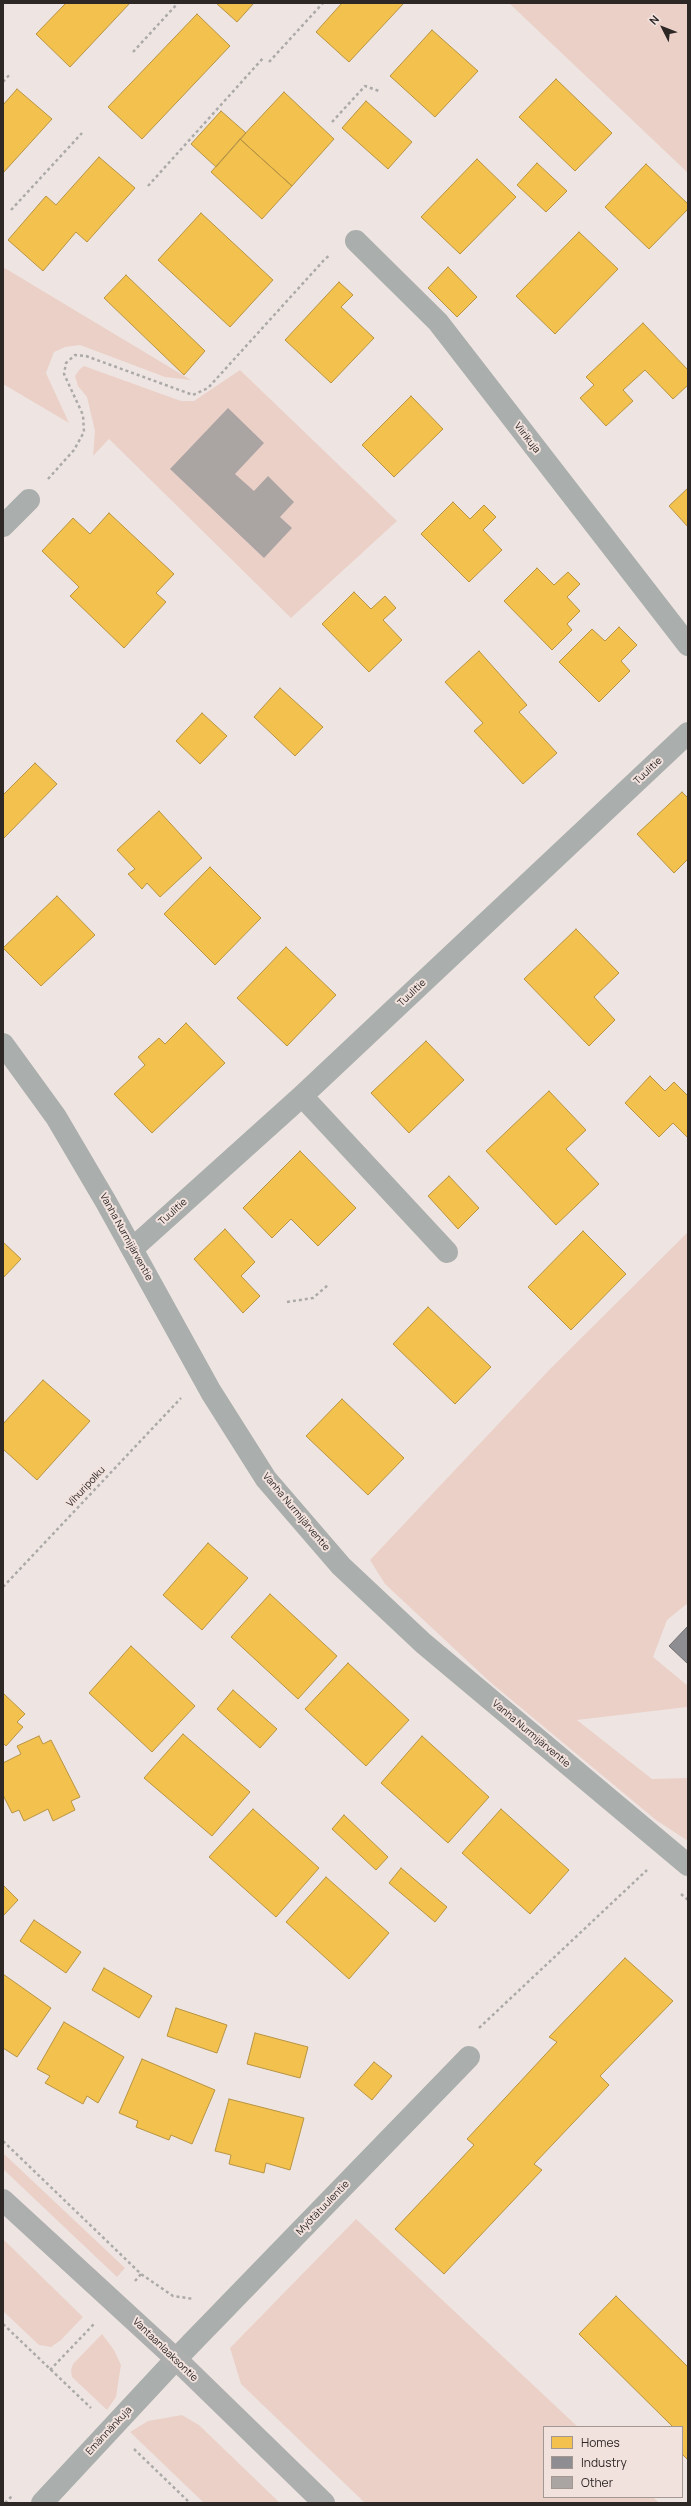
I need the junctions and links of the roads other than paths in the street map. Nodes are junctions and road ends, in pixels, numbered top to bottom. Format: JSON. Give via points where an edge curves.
{"nodes":[{"id":1,"x":356,"y":241,"type":"road end"},
{"id":2,"x":29,"y":500,"type":"road end"},
{"id":3,"x":3,"y":526,"type":"edge"},
{"id":4,"x":688,"y":645,"type":"edge"},
{"id":5,"x":688,"y":733,"type":"edge"},
{"id":6,"x":3,"y":1044,"type":"edge"},
{"id":7,"x":302,"y":1096,"type":"junction"},
{"id":8,"x":132,"y":1249,"type":"junction"},
{"id":9,"x":447,"y":1252,"type":"dead end"},
{"id":10,"x":688,"y":1865,"type":"edge"},
{"id":11,"x":469,"y":2057,"type":"dead end"},
{"id":12,"x":3,"y":2200,"type":"edge"},
{"id":13,"x":176,"y":2360,"type":"junction"},
{"id":14,"x":42,"y":2503,"type":"edge"},
{"id":15,"x":324,"y":2503,"type":"edge"}],
"edges":[{"from":1,"to":4,"type":"street","name":"Viirikuja","via":[[438,322]]},
{"from":2,"to":3,"type":"street"},
{"from":5,"to":7,"type":"street","name":"Tuulitie"},
{"from":6,"to":8,"type":"street","name":"Vanha Nurmijärventie","via":[[56,1117]]},
{"from":7,"to":8,"type":"street","name":"Tuulitie"},
{"from":7,"to":9,"type":"street"},
{"from":8,"to":10,"type":"street","name":"Vanha Nurmijärventie","via":[[211,1392],[266,1479],[341,1566],[423,1643]]},
{"from":11,"to":13,"type":"street","name":"Myötätuulentie"},
{"from":12,"to":13,"type":"main road","name":"Vantaanlaaksontie"},
{"from":13,"to":14,"type":"street","name":"Emännänkuja"},
{"from":13,"to":15,"type":"main road","name":"Vantaanlaaksontie"}]}
